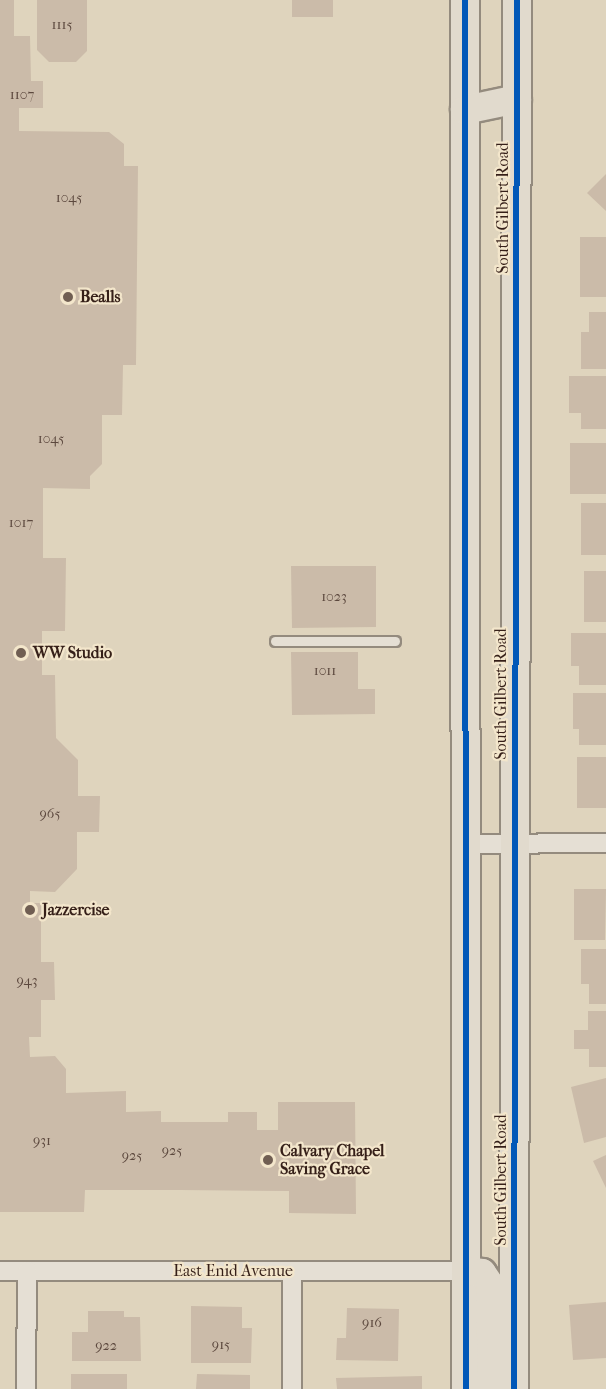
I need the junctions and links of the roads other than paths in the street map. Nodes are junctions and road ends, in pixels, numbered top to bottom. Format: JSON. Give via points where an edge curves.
{"nodes":[{"id":1,"x":465,"y":0,"type":"edge"},
{"id":2,"x":517,"y":0,"type":"edge"},
{"id":3,"x":517,"y":99,"type":"junction"},
{"id":4,"x":465,"y":110,"type":"junction"},
{"id":5,"x":275,"y":641,"type":"dead end"},
{"id":6,"x":395,"y":641,"type":"dead end"},
{"id":7,"x":514,"y":843,"type":"junction"},
{"id":8,"x":606,"y":843,"type":"edge"},
{"id":9,"x":467,"y":844,"type":"junction"},
{"id":10,"x":292,"y":1270,"type":"junction"},
{"id":11,"x":466,"y":1270,"type":"junction"},
{"id":12,"x":0,"y":1271,"type":"edge"},
{"id":13,"x":27,"y":1271,"type":"junction"},
{"id":14,"x":26,"y":1389,"type":"edge"},
{"id":15,"x":292,"y":1389,"type":"edge"},
{"id":16,"x":466,"y":1389,"type":"edge"},
{"id":17,"x":492,"y":1389,"type":"edge"},
{"id":18,"x":514,"y":1389,"type":"edge"}],
"edges":[{"from":1,"to":4,"type":"main road","name":"South Gilbert Road"},
{"from":2,"to":3,"type":"main road","name":"South Gilbert Road"},
{"from":3,"to":4,"type":"main road"},
{"from":3,"to":7,"type":"main road","name":"South Gilbert Road"},
{"from":4,"to":9,"type":"main road","name":"South Gilbert Road"},
{"from":5,"to":6,"type":"lane"},
{"from":7,"to":8,"type":"street"},
{"from":7,"to":9,"type":"street"},
{"from":7,"to":18,"type":"main road","name":"South Gilbert Road"},
{"from":9,"to":11,"type":"main road","name":"South Gilbert Road"},
{"from":10,"to":11,"type":"street","name":"East Enid Avenue"},
{"from":10,"to":13,"type":"street","name":"East Enid Avenue"},
{"from":10,"to":15,"type":"street"},
{"from":11,"to":16,"type":"main road","name":"South Gilbert Road"},
{"from":11,"to":17,"type":"main road","via":[[482,1273],[490,1285]]},
{"from":12,"to":13,"type":"street","name":"East Enid Avenue"},
{"from":13,"to":14,"type":"street"}]}
